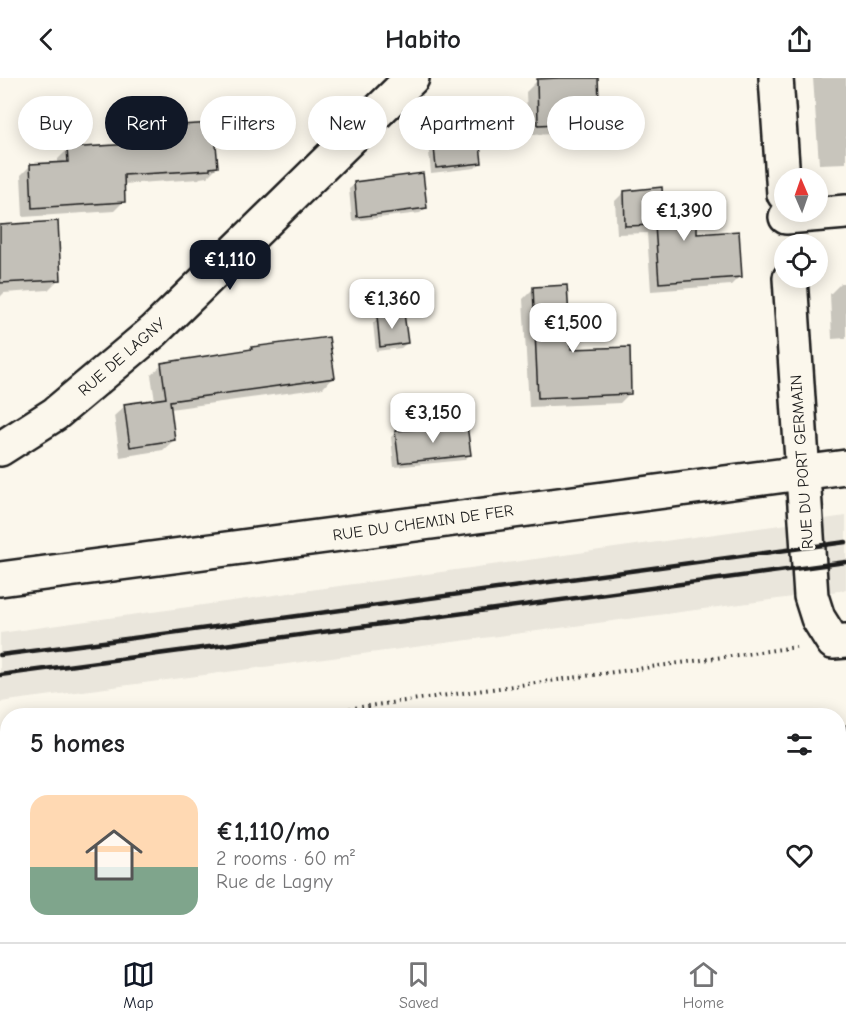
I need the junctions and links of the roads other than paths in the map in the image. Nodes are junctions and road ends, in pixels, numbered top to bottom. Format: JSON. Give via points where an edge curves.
{"nodes":[{"id":1,"x":412,"y":78,"type":"edge"},
{"id":2,"x":776,"y":78,"type":"edge"},
{"id":3,"x":782,"y":168,"type":"edge"},
{"id":4,"x":846,"y":212,"type":"edge"},
{"id":5,"x":828,"y":214,"type":"edge"},
{"id":6,"x":791,"y":288,"type":"edge"},
{"id":7,"x":1,"y":448,"type":"edge"},
{"id":8,"x":846,"y":467,"type":"edge"},
{"id":9,"x":803,"y":472,"type":"junction"},
{"id":10,"x":0,"y":579,"type":"edge"},
{"id":11,"x":839,"y":642,"type":"edge"}],
"edges":[{"from":1,"to":7,"type":"street","name":"RUE DE LAGNY","via":[[154,331],[56,414]]},
{"from":2,"to":3,"type":"street"},
{"from":4,"to":5,"type":"street"},
{"from":6,"to":9,"type":"street","name":"RUE DU PORT GERMAIN"},
{"from":8,"to":9,"type":"street","name":"RUE DU CHEMIN DE FER"},
{"from":9,"to":10,"type":"street","name":"RUE DU CHEMIN DE FER"},
{"from":9,"to":11,"type":"street","name":"RUE DU PORT GERMAIN","via":[[811,596],[818,618]]}]}
